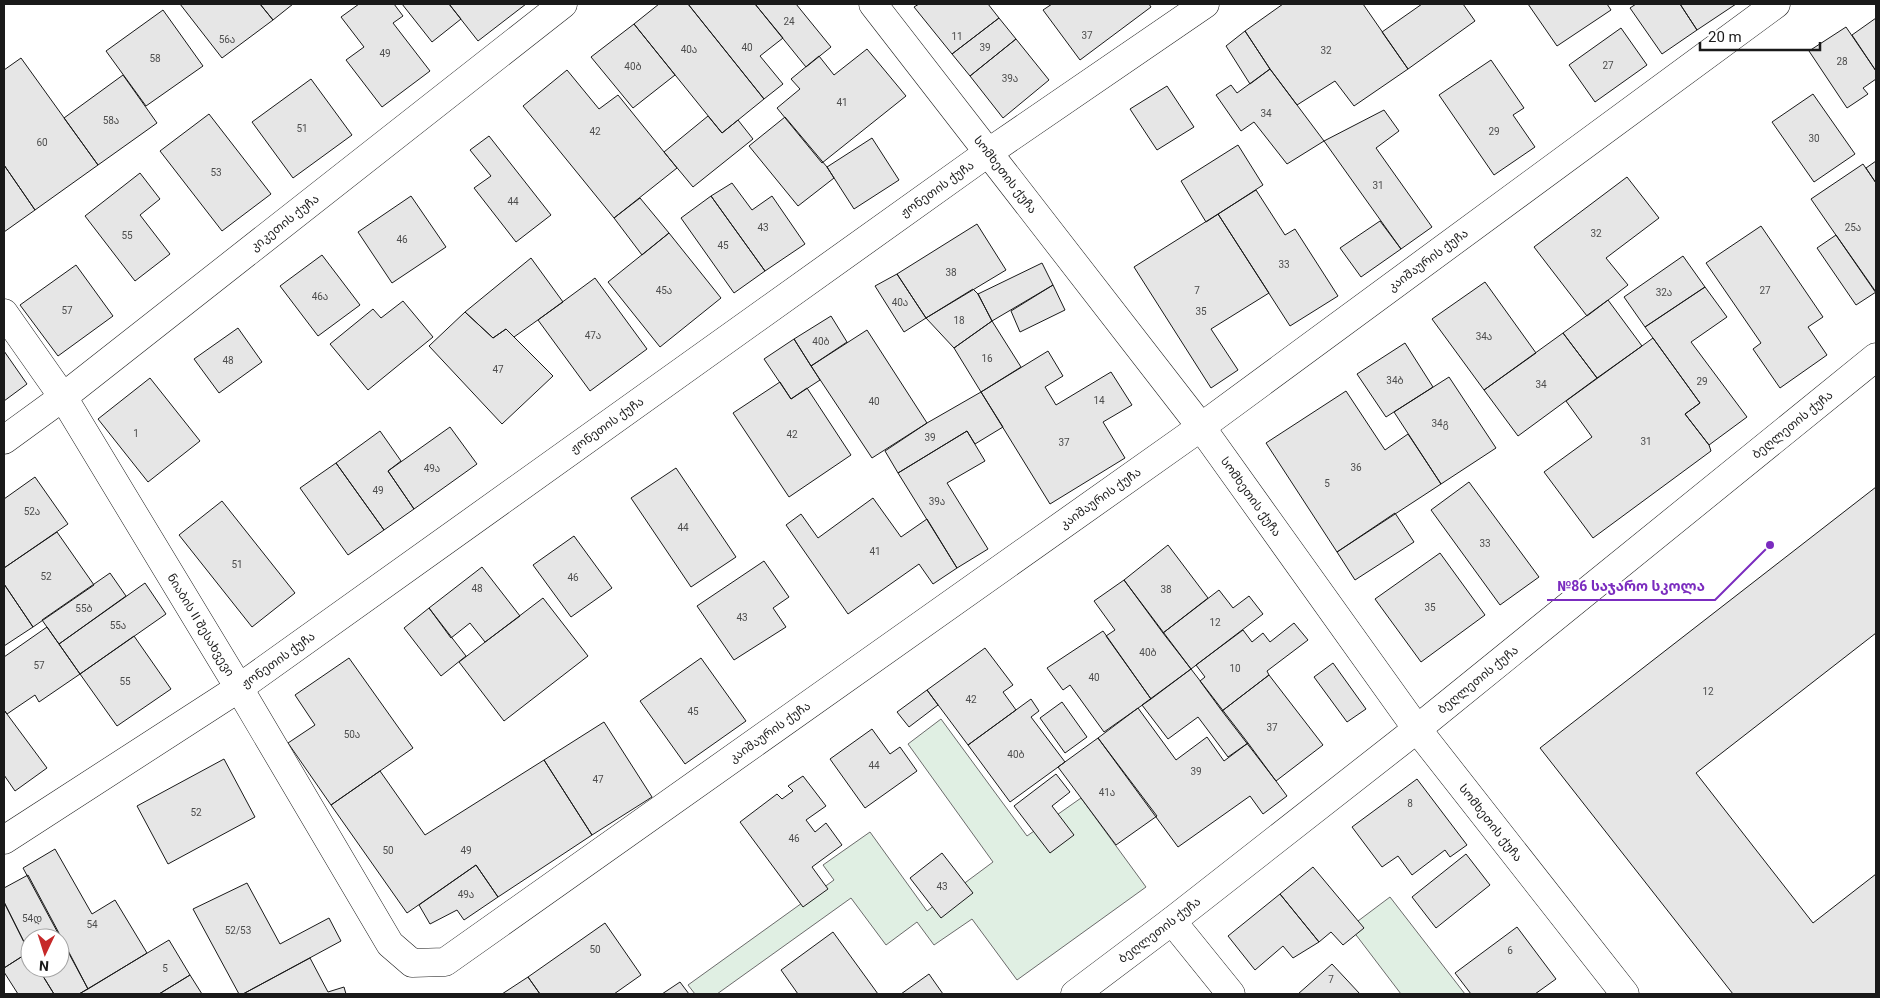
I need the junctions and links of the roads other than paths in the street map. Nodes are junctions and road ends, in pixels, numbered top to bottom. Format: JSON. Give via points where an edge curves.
{"nodes":[{"id":1,"x":563,"y":4,"type":"edge"},
{"id":2,"x":873,"y":4,"type":"edge"},
{"id":3,"x":1205,"y":4,"type":"edge"},
{"id":4,"x":1776,"y":4,"type":"edge"},
{"id":5,"x":989,"y":152,"type":"junction"},
{"id":6,"x":4,"y":313,"type":"edge"},
{"id":7,"x":1876,"y":357,"type":"edge"},
{"id":8,"x":63,"y":397,"type":"junction"},
{"id":9,"x":1201,"y":427,"type":"junction"},
{"id":10,"x":4,"y":440,"type":"edge"},
{"id":11,"x":239,"y":688,"type":"junction"},
{"id":12,"x":1417,"y":729,"type":"junction"},
{"id":13,"x":4,"y":840,"type":"edge"},
{"id":14,"x":1172,"y":921,"type":"junction"},
{"id":15,"x":412,"y":963,"type":"joint"},
{"id":16,"x":1075,"y":994,"type":"edge"},
{"id":17,"x":1231,"y":994,"type":"edge"},
{"id":18,"x":1625,"y":994,"type":"edge"}],
"edges":[{"from":1,"to":8,"type":"street","name":"კიკეთის ქუჩა"},
{"from":2,"to":5,"type":"street","name":"სომხეთის ქუჩა"},
{"from":3,"to":5,"type":"street","name":"ჟონეთის ქუჩა"},
{"from":4,"to":9,"type":"street","name":"კაიშაურის ქუჩა"},
{"from":5,"to":9,"type":"street","name":"სომხეთის ქუჩა"},
{"from":5,"to":11,"type":"street","name":"ჟონეთის ქუჩა"},
{"from":6,"to":8,"type":"street","name":"ნიაბის II შესახვევი"},
{"from":7,"to":12,"type":"street","name":"ბეღლეთის ქუჩა"},
{"from":8,"to":10,"type":"street","name":"კიკეთის ქუჩა"},
{"from":8,"to":11,"type":"street","name":"ნიაბის II შესახვევი"},
{"from":9,"to":12,"type":"street","name":"სომხეთის ქუჩა"},
{"from":9,"to":15,"type":"street","name":"კაიშაურის ქუჩა","via":[[445,962]]},
{"from":11,"to":13,"type":"street","name":"ჟონეთის ქუჩა"},
{"from":11,"to":15,"type":"street","name":"ნიაბის II შესახვევი","via":[[390,944]]},
{"from":12,"to":14,"type":"street","name":"ბეღლეთის ქუჩა"},
{"from":12,"to":18,"type":"street","name":"სომხეთის ქუჩა"},
{"from":14,"to":16,"type":"street","name":"ბეღლეთის ქუჩა"},
{"from":14,"to":17,"type":"street"}]}
